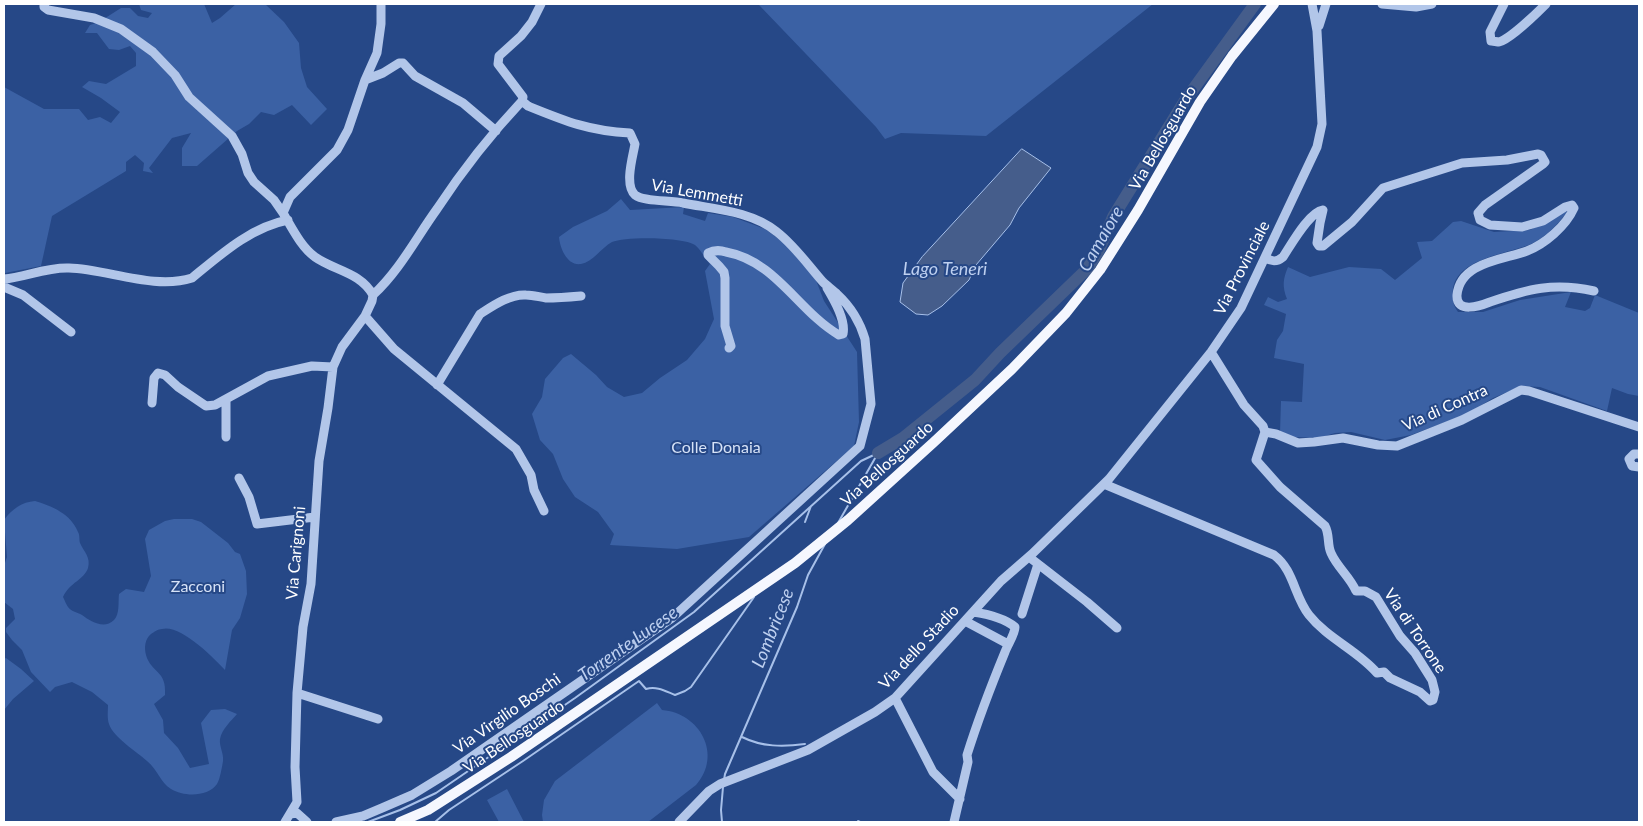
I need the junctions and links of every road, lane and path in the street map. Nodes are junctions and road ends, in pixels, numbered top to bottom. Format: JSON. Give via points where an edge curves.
{"nodes":[{"id":1,"x":44,"y":4,"type":"edge"},
{"id":2,"x":381,"y":4,"type":"edge"},
{"id":3,"x":541,"y":4,"type":"edge"},
{"id":4,"x":1274,"y":4,"type":"edge"},
{"id":5,"x":1312,"y":4,"type":"edge"},
{"id":6,"x":1326,"y":4,"type":"edge"},
{"id":7,"x":1382,"y":4,"type":"edge"},
{"id":8,"x":1432,"y":4,"type":"edge"},
{"id":9,"x":1504,"y":4,"type":"edge"},
{"id":10,"x":1546,"y":4,"type":"edge"},
{"id":11,"x":1317,"y":31,"type":"junction"},
{"id":12,"x":365,"y":80,"type":"junction"},
{"id":13,"x":522,"y":101,"type":"junction"},
{"id":14,"x":496,"y":131,"type":"junction"},
{"id":15,"x":286,"y":216,"type":"junction"},
{"id":16,"x":1266,"y":258,"type":"junction"},
{"id":17,"x":4,"y":279,"type":"edge"},
{"id":18,"x":825,"y":283,"type":"junction"},
{"id":19,"x":4,"y":287,"type":"edge"},
{"id":20,"x":1594,"y":291,"type":"dead end"},
{"id":21,"x":373,"y":295,"type":"junction"},
{"id":22,"x":581,"y":296,"type":"dead end"},
{"id":23,"x":364,"y":316,"type":"junction"},
{"id":24,"x":71,"y":332,"type":"dead end"},
{"id":25,"x":729,"y":348,"type":"dead end"},
{"id":26,"x":1211,"y":352,"type":"junction"},
{"id":27,"x":333,"y":367,"type":"junction"},
{"id":28,"x":437,"y":385,"type":"junction"},
{"id":29,"x":226,"y":399,"type":"junction"},
{"id":30,"x":152,"y":403,"type":"dead end"},
{"id":31,"x":1639,"y":427,"type":"edge"},
{"id":32,"x":1265,"y":432,"type":"junction"},
{"id":33,"x":226,"y":437,"type":"dead end"},
{"id":34,"x":860,"y":446,"type":"joint"},
{"id":35,"x":1639,"y":454,"type":"edge"},
{"id":36,"x":1639,"y":467,"type":"edge"},
{"id":37,"x":239,"y":478,"type":"dead end"},
{"id":38,"x":1104,"y":484,"type":"junction"},
{"id":39,"x":544,"y":510,"type":"dead end"},
{"id":40,"x":315,"y":517,"type":"junction"},
{"id":41,"x":1029,"y":557,"type":"junction"},
{"id":42,"x":1038,"y":564,"type":"junction"},
{"id":43,"x":973,"y":612,"type":"junction"},
{"id":44,"x":1022,"y":614,"type":"dead end"},
{"id":45,"x":965,"y":621,"type":"junction"},
{"id":46,"x":1118,"y":628,"type":"dead end"},
{"id":47,"x":1008,"y":644,"type":"junction"},
{"id":48,"x":297,"y":693,"type":"junction"},
{"id":49,"x":895,"y":698,"type":"junction"},
{"id":50,"x":378,"y":719,"type":"dead end"},
{"id":51,"x":960,"y":799,"type":"junction"},
{"id":52,"x":287,"y":818,"type":"edge"},
{"id":53,"x":307,"y":822,"type":"edge"},
{"id":54,"x":336,"y":822,"type":"edge"},
{"id":55,"x":400,"y":822,"type":"edge"},
{"id":56,"x":679,"y":822,"type":"edge"},
{"id":57,"x":954,"y":822,"type":"edge"}],
"edges":[{"from":1,"to":15,"type":"street","via":[[48,10],[94,18],[121,30],[153,52],[175,75],[188,97],[232,136],[254,182]]},
{"from":2,"to":12,"type":"street","via":[[377,53]]},
{"from":3,"to":13,"type":"street","via":[[532,22],[499,56],[498,64],[523,97]]},
{"from":4,"to":55,"type":"main road","name":"Via Bellosguardo","via":[[1200,102],[1100,270],[1066,313],[1012,369],[848,520],[795,563],[511,757],[428,810]]},
{"from":5,"to":11,"type":"street","name":"Via Provinciale"},
{"from":6,"to":11,"type":"street","name":"Via Provinciale"},
{"from":7,"to":8,"type":"street","via":[[1416,8]]},
{"from":9,"to":10,"type":"street","via":[[1490,32],[1491,41],[1499,42],[1508,36]]},
{"from":11,"to":16,"type":"street","name":"Via Provinciale","via":[[1322,124],[1317,147]]},
{"from":12,"to":14,"type":"street","via":[[403,63],[415,76],[463,103]]},
{"from":12,"to":15,"type":"street","via":[[348,130],[336,150],[290,197]]},
{"from":13,"to":14,"type":"street"},
{"from":13,"to":18,"type":"street","name":"Via Lemmetti","via":[[581,127],[630,133],[635,144],[630,181],[633,193],[647,200],[670,200],[758,221],[787,241]]},
{"from":14,"to":21,"type":"street","via":[[437,208],[391,277]]},
{"from":15,"to":17,"type":"street","via":[[251,235],[192,278],[181,281],[158,281],[66,267]]},
{"from":15,"to":21,"type":"street","via":[[291,228],[315,257],[361,280]]},
{"from":16,"to":20,"type":"street","via":[[1279,261],[1283,258],[1311,218],[1320,211],[1324,210],[1324,213],[1317,243],[1323,246],[1352,222],[1383,188],[1462,163],[1538,154],[1544,164],[1485,205],[1478,213],[1480,220],[1490,226],[1522,227],[1543,221],[1572,205],[1571,214],[1538,246],[1473,270],[1460,286],[1458,302],[1469,308],[1552,286]]},
{"from":16,"to":26,"type":"street","name":"Via Provinciale","via":[[1241,308]]},
{"from":18,"to":25,"type":"street","via":[[840,313],[844,330],[840,335],[819,320],[765,268],[737,254],[720,250],[708,253],[724,272],[725,326]]},
{"from":18,"to":34,"type":"street","name":"Via Lemmetti","via":[[852,310],[865,339],[871,404]]},
{"from":19,"to":24,"type":"street","via":[[23,295]]},
{"from":21,"to":23,"type":"street","name":"Via Carignoni"},
{"from":22,"to":28,"type":"street","via":[[516,296],[488,308],[480,314]]},
{"from":23,"to":27,"type":"street","name":"Via Carignoni","via":[[342,347]]},
{"from":23,"to":28,"type":"street","via":[[394,349]]},
{"from":26,"to":32,"type":"street"},
{"from":26,"to":38,"type":"street","name":"Via Provinciale"},
{"from":27,"to":29,"type":"street","via":[[312,366],[268,376]]},
{"from":27,"to":40,"type":"street","name":"Via Carignoni","via":[[319,461]]},
{"from":28,"to":39,"type":"street","via":[[516,448],[531,475]]},
{"from":29,"to":30,"type":"street","via":[[206,406],[158,373],[154,378]]},
{"from":29,"to":33,"type":"street"},
{"from":31,"to":32,"type":"street","name":"Via di Contra","via":[[1520,390],[1462,420],[1397,446],[1343,438],[1298,442]]},
{"from":32,"to":38,"type":"street","name":"Via di Torrone","via":[[1256,460],[1325,526],[1332,556],[1356,591],[1365,591],[1376,597],[1434,686],[1433,700],[1384,672],[1377,673],[1356,653],[1334,639],[1310,616],[1286,567],[1274,555]]},
{"from":34,"to":54,"type":"street","name":"Via Virgilio Boschi","via":[[672,618],[425,787],[363,816]]},
{"from":35,"to":36,"type":"street","via":[[1634,454],[1629,460],[1632,466]]},
{"from":37,"to":40,"type":"street","via":[[257,524]]},
{"from":38,"to":41,"type":"street","name":"Via dello Stadio"},
{"from":40,"to":48,"type":"street","name":"Via Carignoni","via":[[311,584]]},
{"from":41,"to":42,"type":"street"},
{"from":41,"to":43,"type":"street","name":"Via dello Stadio"},
{"from":42,"to":44,"type":"street"},
{"from":42,"to":46,"type":"street"},
{"from":43,"to":45,"type":"street","name":"Via dello Stadio"},
{"from":43,"to":47,"type":"street","via":[[1015,627]]},
{"from":45,"to":47,"type":"street"},
{"from":45,"to":49,"type":"street","name":"Via dello Stadio"},
{"from":47,"to":51,"type":"street","via":[[967,755]]},
{"from":48,"to":50,"type":"street"},
{"from":48,"to":52,"type":"street","name":"Via Carignoni","via":[[297,802]]},
{"from":49,"to":51,"type":"street","via":[[933,772]]},
{"from":49,"to":56,"type":"street","name":"Via dello Stadio","via":[[808,750],[720,784]]},
{"from":51,"to":57,"type":"street"},
{"from":52,"to":53,"type":"street","via":[[297,813]]}]}
